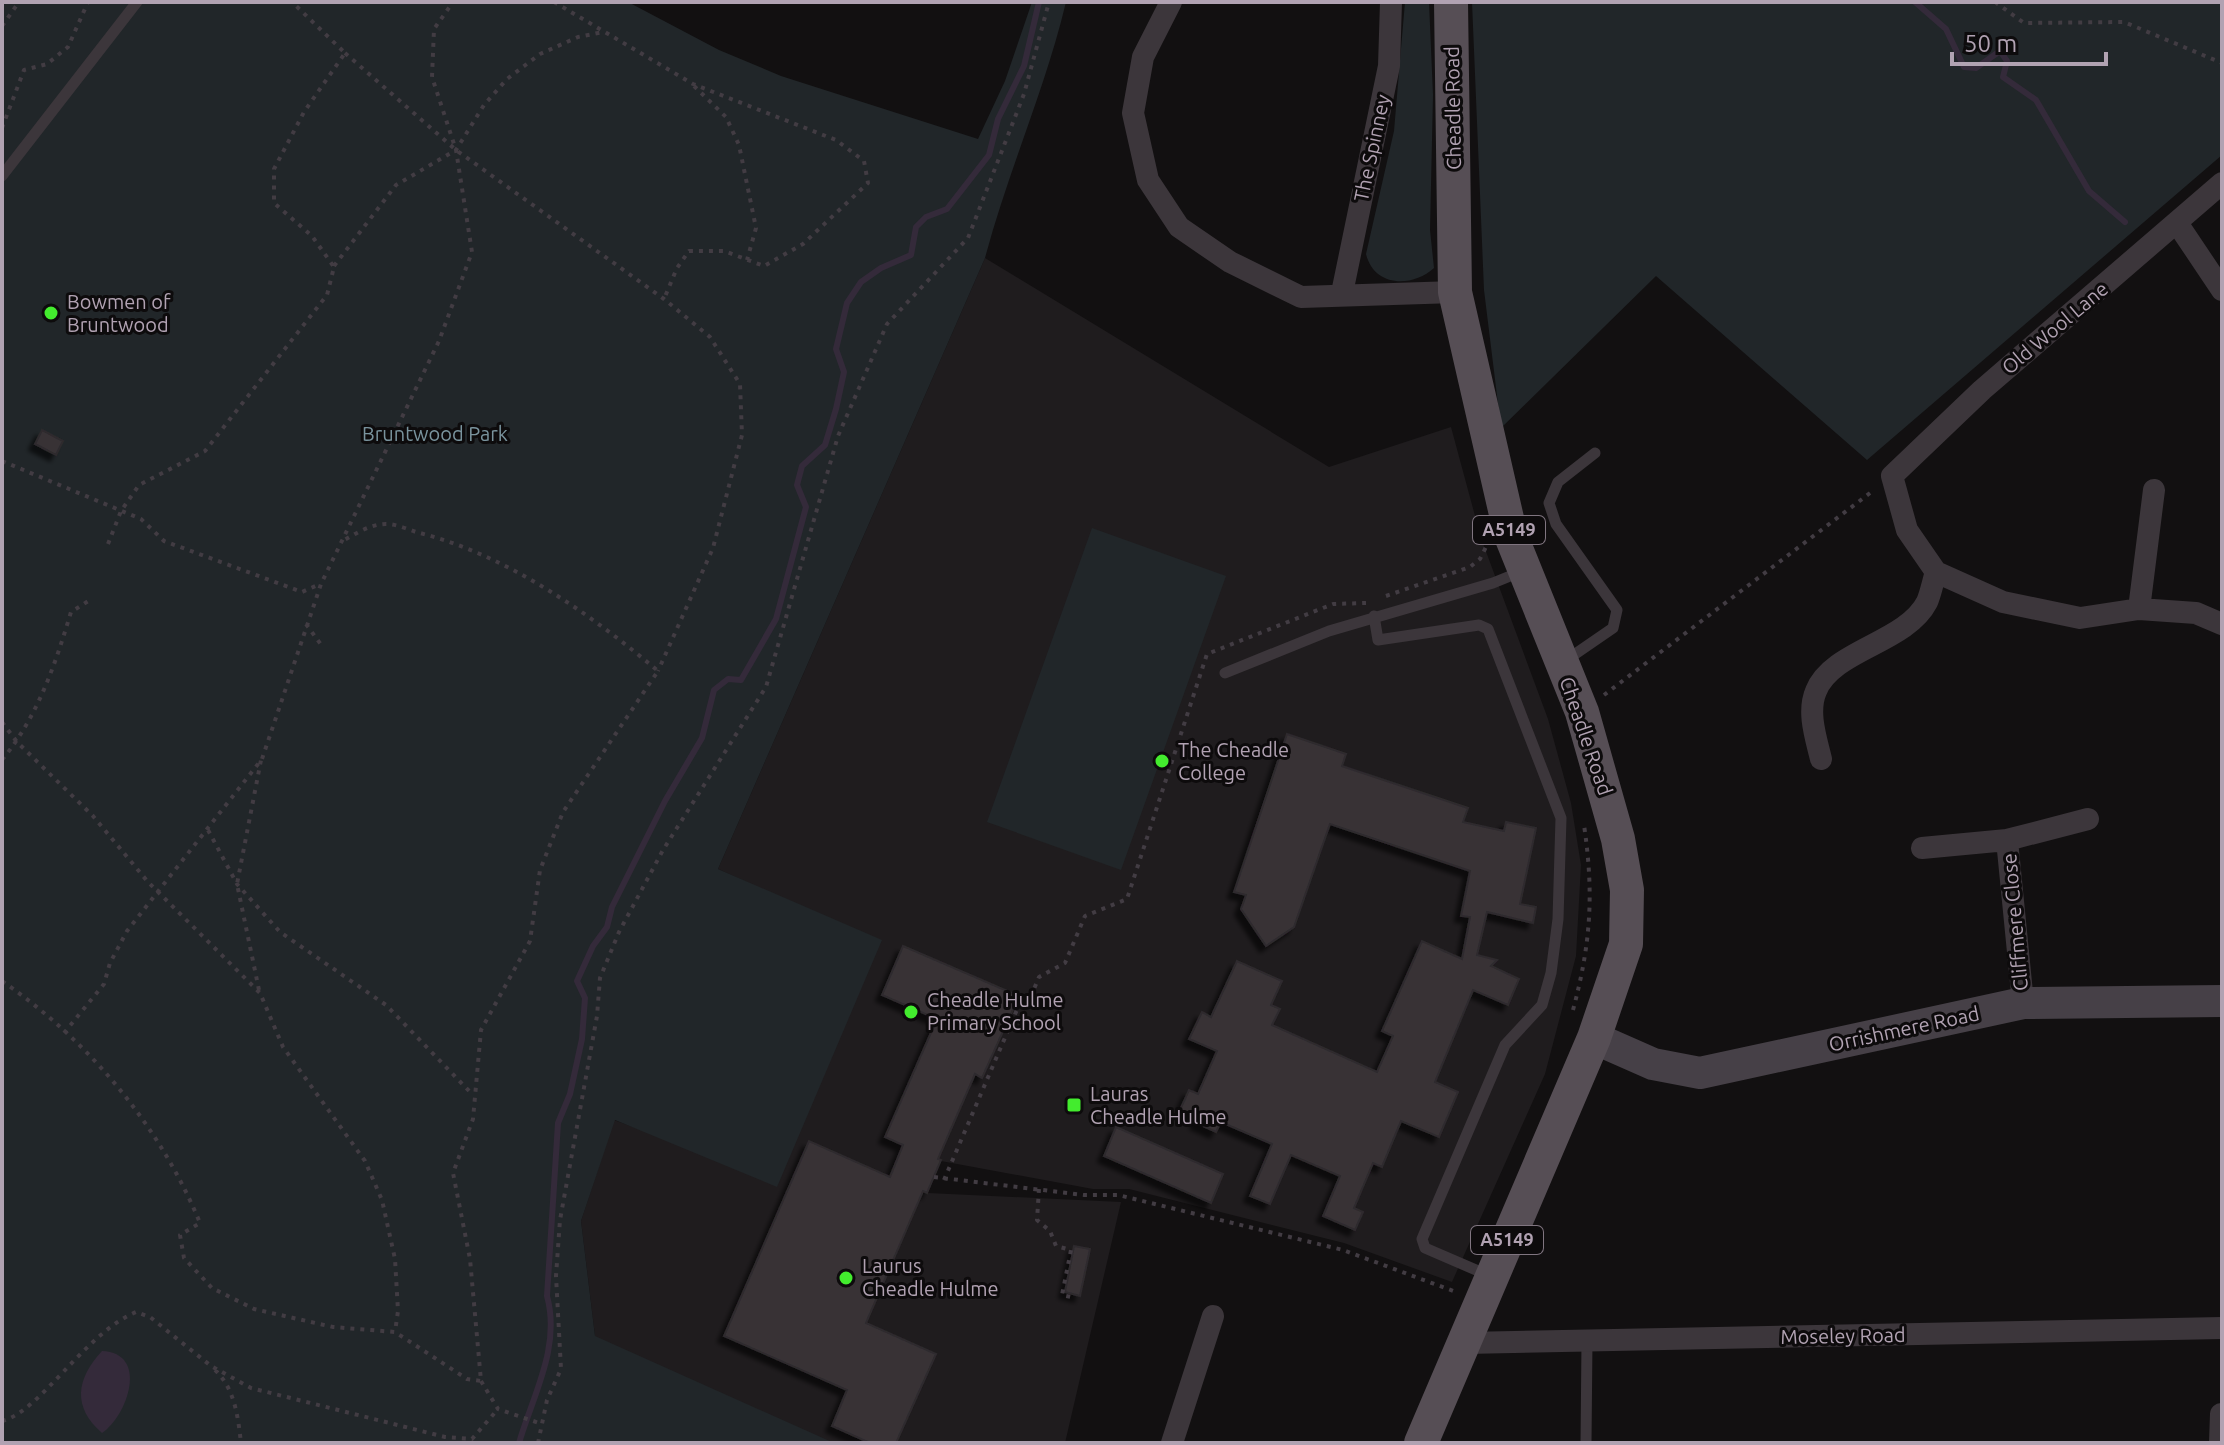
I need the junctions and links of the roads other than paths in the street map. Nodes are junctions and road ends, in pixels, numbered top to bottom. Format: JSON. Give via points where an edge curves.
{"nodes":[{"id":1,"x":137,"y":2,"type":"edge"},
{"id":2,"x":1171,"y":2,"type":"edge"},
{"id":3,"x":1391,"y":2,"type":"edge"},
{"id":4,"x":1451,"y":2,"type":"edge"},
{"id":5,"x":2,"y":176,"type":"edge"},
{"id":6,"x":2222,"y":183,"type":"edge"},
{"id":7,"x":2177,"y":223,"type":"junction"},
{"id":8,"x":2222,"y":290,"type":"edge"},
{"id":9,"x":1455,"y":292,"type":"junction"},
{"id":10,"x":1342,"y":293,"type":"junction"},
{"id":11,"x":1595,"y":453,"type":"dead end"},
{"id":12,"x":2154,"y":490,"type":"dead end"},
{"id":13,"x":1936,"y":572,"type":"junction"},
{"id":14,"x":1513,"y":575,"type":"junction"},
{"id":15,"x":2139,"y":609,"type":"junction"},
{"id":16,"x":1374,"y":616,"type":"junction"},
{"id":17,"x":2222,"y":624,"type":"edge"},
{"id":18,"x":1561,"y":663,"type":"junction"},
{"id":19,"x":1225,"y":673,"type":"dead end"},
{"id":20,"x":1821,"y":759,"type":"dead end"},
{"id":21,"x":2088,"y":819,"type":"dead end"},
{"id":22,"x":2007,"y":840,"type":"junction"},
{"id":23,"x":1922,"y":848,"type":"dead end"},
{"id":24,"x":2222,"y":1001,"type":"edge"},
{"id":25,"x":2023,"y":1003,"type":"junction"},
{"id":26,"x":1594,"y":1038,"type":"junction"},
{"id":27,"x":1486,"y":1289,"type":"junction"},
{"id":28,"x":1213,"y":1316,"type":"dead end"},
{"id":29,"x":2222,"y":1328,"type":"edge"},
{"id":30,"x":1587,"y":1341,"type":"junction"},
{"id":31,"x":1465,"y":1343,"type":"junction"},
{"id":32,"x":2221,"y":1414,"type":"edge"},
{"id":33,"x":1172,"y":1443,"type":"edge"},
{"id":34,"x":1421,"y":1443,"type":"edge"},
{"id":35,"x":1586,"y":1443,"type":"edge"},
{"id":36,"x":2220,"y":1443,"type":"edge"}],
"edges":[{"from":1,"to":5,"type":"lane"},
{"from":2,"to":10,"type":"street","via":[[1143,57],[1133,113],[1148,180],[1179,227],[1230,262],[1301,297]]},
{"from":3,"to":10,"type":"street","name":"The Spinney","via":[[1389,66]]},
{"from":4,"to":9,"type":"main road","name":"Cheadle Road","number":"A5149"},
{"from":6,"to":7,"type":"street","name":"Old Wool Lane"},
{"from":7,"to":8,"type":"street"},
{"from":7,"to":13,"type":"street","name":"Old Wool Lane","via":[[1982,390],[1892,476],[1907,530]]},
{"from":9,"to":10,"type":"street"},
{"from":9,"to":14,"type":"main road","name":"Cheadle Road","number":"A5149"},
{"from":11,"to":18,"type":"lane","via":[[1558,482],[1549,503],[1556,524],[1617,610],[1613,628]]},
{"from":12,"to":15,"type":"street"},
{"from":13,"to":15,"type":"street","via":[[2003,602],[2080,618]]},
{"from":13,"to":20,"type":"street","via":[[1926,604],[1896,631],[1832,670],[1816,691],[1812,720]]},
{"from":14,"to":16,"type":"lane"},
{"from":14,"to":18,"type":"main road","name":"Cheadle Road","number":"A5149"},
{"from":15,"to":17,"type":"street","via":[[2196,613]]},
{"from":16,"to":19,"type":"lane"},
{"from":16,"to":27,"type":"lane","via":[[1378,640],[1479,625],[1488,629],[1561,818],[1558,919],[1542,1005],[1505,1045],[1422,1239],[1425,1248]]},
{"from":18,"to":26,"type":"main road","name":"Cheadle Road","number":"A5149","via":[[1582,712],[1627,890],[1626,944]]},
{"from":21,"to":22,"type":"street","name":"Cliffmere Close"},
{"from":22,"to":23,"type":"street","name":"Cliffmere Close"},
{"from":22,"to":25,"type":"street","name":"Cliffmere Close"},
{"from":24,"to":25,"type":"street","name":"Orrishmere Road"},
{"from":25,"to":26,"type":"street","name":"Orrishmere Road","via":[[1700,1073],[1653,1064]]},
{"from":26,"to":27,"type":"main road","name":"Cheadle Road","number":"A5149"},
{"from":27,"to":31,"type":"main road","name":"Cheadle Road","number":"A5149"},
{"from":28,"to":33,"type":"street"},
{"from":29,"to":30,"type":"street","name":"Moseley Road"},
{"from":30,"to":31,"type":"street","name":"Moseley Road"},
{"from":30,"to":35,"type":"lane"},
{"from":31,"to":34,"type":"main road","name":"Cheadle Road","number":"A5149"},
{"from":32,"to":36,"type":"street"}]}
